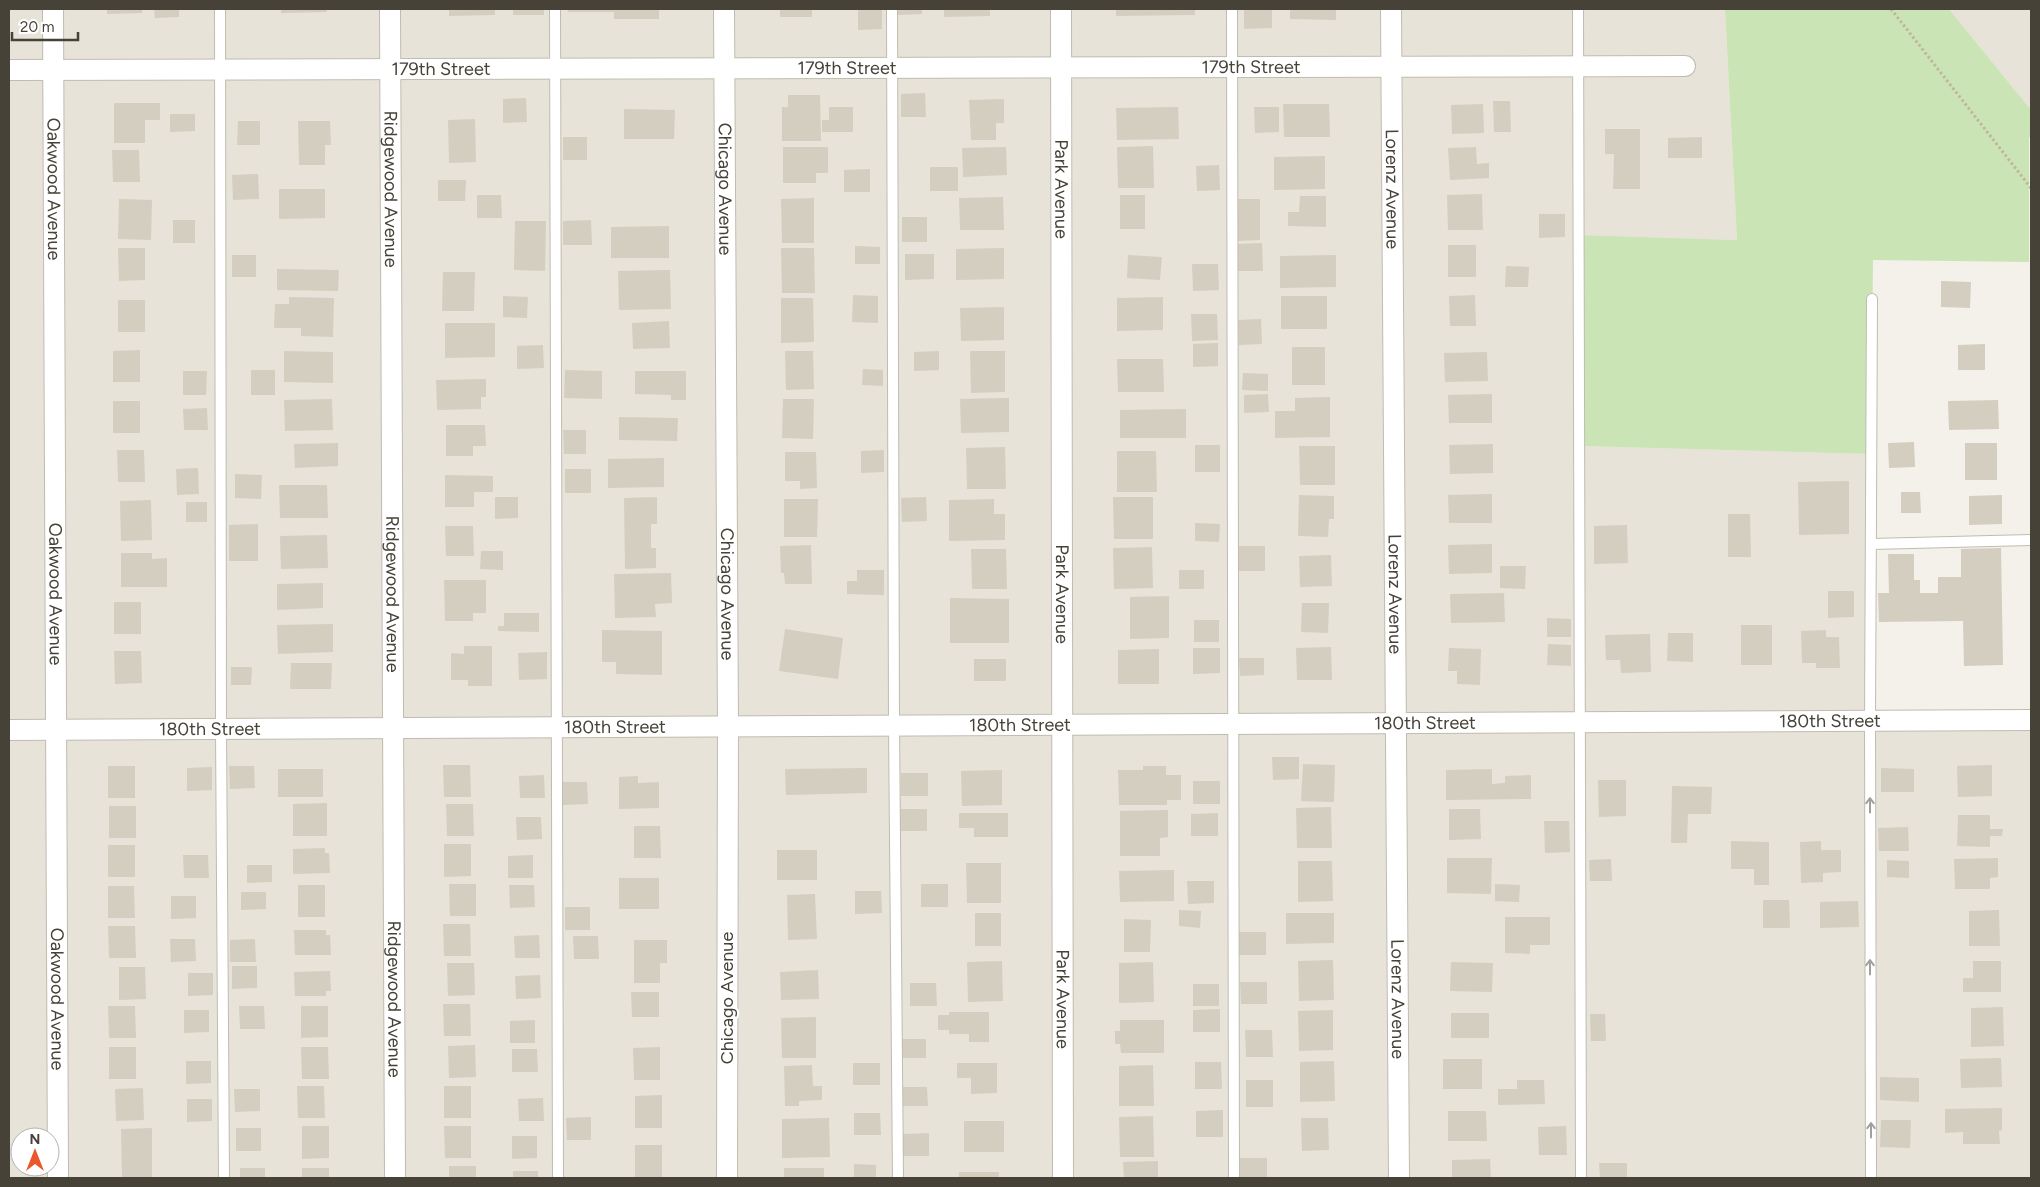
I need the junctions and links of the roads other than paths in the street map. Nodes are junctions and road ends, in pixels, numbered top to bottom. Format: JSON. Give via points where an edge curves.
{"nodes":[{"id":1,"x":53,"y":9,"type":"edge"},
{"id":2,"x":220,"y":9,"type":"edge"},
{"id":3,"x":390,"y":9,"type":"edge"},
{"id":4,"x":555,"y":9,"type":"edge"},
{"id":5,"x":724,"y":9,"type":"edge"},
{"id":6,"x":892,"y":9,"type":"edge"},
{"id":7,"x":1061,"y":9,"type":"edge"},
{"id":8,"x":1232,"y":9,"type":"edge"},
{"id":9,"x":1391,"y":9,"type":"edge"},
{"id":10,"x":1578,"y":9,"type":"edge"},
{"id":11,"x":1391,"y":66,"type":"junction"},
{"id":12,"x":1578,"y":66,"type":"junction"},
{"id":13,"x":1685,"y":66,"type":"dead end"},
{"id":14,"x":1061,"y":67,"type":"junction"},
{"id":15,"x":1232,"y":67,"type":"junction"},
{"id":16,"x":724,"y":68,"type":"junction"},
{"id":17,"x":893,"y":68,"type":"junction"},
{"id":18,"x":391,"y":69,"type":"junction"},
{"id":19,"x":555,"y":69,"type":"junction"},
{"id":20,"x":9,"y":70,"type":"edge"},
{"id":21,"x":53,"y":70,"type":"junction"},
{"id":22,"x":220,"y":70,"type":"junction"},
{"id":23,"x":1872,"y":299,"type":"dead end"},
{"id":24,"x":2031,"y":540,"type":"edge"},
{"id":25,"x":1871,"y":544,"type":"junction"},
{"id":26,"x":2031,"y":720,"type":"edge"},
{"id":27,"x":1870,"y":721,"type":"junction"},
{"id":28,"x":1580,"y":722,"type":"junction"},
{"id":29,"x":1396,"y":723,"type":"junction"},
{"id":30,"x":1234,"y":724,"type":"junction"},
{"id":31,"x":894,"y":725,"type":"junction"},
{"id":32,"x":1061,"y":725,"type":"junction"},
{"id":33,"x":728,"y":726,"type":"junction"},
{"id":34,"x":556,"y":727,"type":"junction"},
{"id":35,"x":392,"y":728,"type":"junction"},
{"id":36,"x":221,"y":729,"type":"junction"},
{"id":37,"x":9,"y":730,"type":"edge"},
{"id":38,"x":56,"y":730,"type":"junction"},
{"id":39,"x":58,"y":1178,"type":"edge"},
{"id":40,"x":224,"y":1178,"type":"edge"},
{"id":41,"x":395,"y":1178,"type":"edge"},
{"id":42,"x":558,"y":1178,"type":"edge"},
{"id":43,"x":727,"y":1178,"type":"edge"},
{"id":44,"x":898,"y":1178,"type":"edge"},
{"id":45,"x":1063,"y":1178,"type":"edge"},
{"id":46,"x":1234,"y":1178,"type":"edge"},
{"id":47,"x":1399,"y":1178,"type":"edge"},
{"id":48,"x":1581,"y":1178,"type":"edge"},
{"id":49,"x":1871,"y":1178,"type":"edge"}],
"edges":[{"from":1,"to":21,"type":"street","name":"Oakwood Avenue"},
{"from":2,"to":22,"type":"lane"},
{"from":3,"to":18,"type":"street","name":"Ridgewood Avenue"},
{"from":4,"to":19,"type":"lane"},
{"from":5,"to":16,"type":"street","name":"Chicago Avenue"},
{"from":6,"to":17,"type":"lane"},
{"from":7,"to":14,"type":"street","name":"Park Avenue"},
{"from":8,"to":15,"type":"lane"},
{"from":9,"to":11,"type":"street","name":"Lorenz Avenue"},
{"from":10,"to":12,"type":"lane"},
{"from":11,"to":12,"type":"street","name":"179th Street"},
{"from":11,"to":15,"type":"street","name":"179th Street"},
{"from":11,"to":29,"type":"street","name":"Lorenz Avenue"},
{"from":12,"to":13,"type":"street","name":"179th Street"},
{"from":12,"to":28,"type":"lane"},
{"from":14,"to":15,"type":"street","name":"179th Street"},
{"from":14,"to":17,"type":"street","name":"179th Street"},
{"from":14,"to":32,"type":"street","name":"Park Avenue"},
{"from":15,"to":30,"type":"lane"},
{"from":16,"to":17,"type":"street","name":"179th Street"},
{"from":16,"to":19,"type":"street","name":"179th Street"},
{"from":16,"to":33,"type":"street","name":"Chicago Avenue"},
{"from":17,"to":31,"type":"lane"},
{"from":18,"to":19,"type":"street","name":"179th Street"},
{"from":18,"to":22,"type":"street","name":"179th Street"},
{"from":18,"to":35,"type":"street","name":"Ridgewood Avenue"},
{"from":19,"to":34,"type":"lane"},
{"from":20,"to":21,"type":"street","name":"179th Street"},
{"from":21,"to":22,"type":"street","name":"179th Street"},
{"from":21,"to":38,"type":"street","name":"Oakwood Avenue"},
{"from":22,"to":36,"type":"lane"},
{"from":23,"to":25,"type":"lane"},
{"from":24,"to":25,"type":"lane"},
{"from":25,"to":27,"type":"lane"},
{"from":26,"to":27,"type":"street","name":"180th Street"},
{"from":27,"to":28,"type":"street","name":"180th Street"},
{"from":49,"to":27,"type":"lane","one_way":true},
{"from":28,"to":29,"type":"street","name":"180th Street"},
{"from":28,"to":48,"type":"lane"},
{"from":29,"to":30,"type":"street","name":"180th Street"},
{"from":29,"to":47,"type":"street","name":"Lorenz Avenue"},
{"from":30,"to":32,"type":"street","name":"180th Street"},
{"from":30,"to":46,"type":"lane"},
{"from":31,"to":32,"type":"street","name":"180th Street"},
{"from":31,"to":33,"type":"street","name":"180th Street"},
{"from":31,"to":44,"type":"lane"},
{"from":32,"to":45,"type":"street","name":"Park Avenue"},
{"from":33,"to":34,"type":"street","name":"180th Street"},
{"from":33,"to":43,"type":"street","name":"Chicago Avenue"},
{"from":34,"to":35,"type":"street","name":"180th Street"},
{"from":34,"to":42,"type":"lane"},
{"from":35,"to":36,"type":"street","name":"180th Street"},
{"from":35,"to":41,"type":"street","name":"Ridgewood Avenue"},
{"from":36,"to":38,"type":"street","name":"180th Street"},
{"from":36,"to":40,"type":"lane"},
{"from":37,"to":38,"type":"street","name":"180th Street"},
{"from":38,"to":39,"type":"street","name":"Oakwood Avenue"}]}
